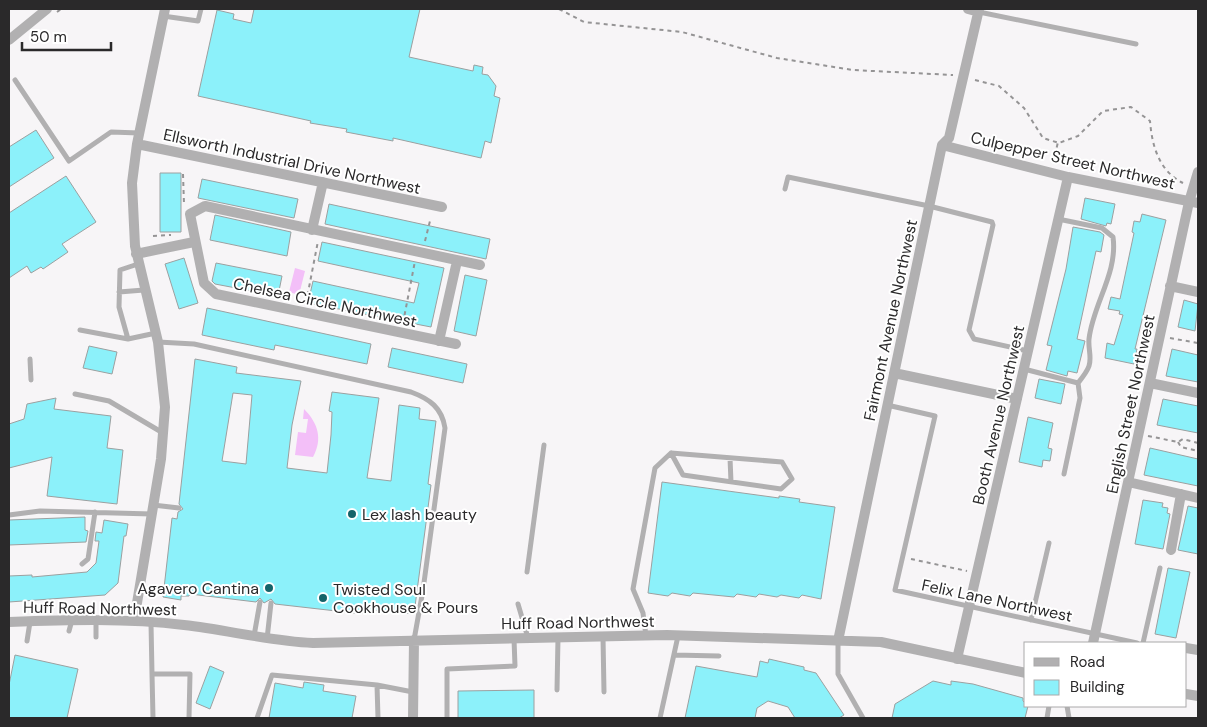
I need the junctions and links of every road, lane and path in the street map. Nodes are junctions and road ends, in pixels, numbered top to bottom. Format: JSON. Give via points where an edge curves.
{"nodes":[{"id":1,"x":47,"y":9,"type":"edge"},
{"id":2,"x":202,"y":9,"type":"edge"},
{"id":3,"x":559,"y":9,"type":"edge"},
{"id":4,"x":975,"y":10,"type":"edge"},
{"id":5,"x":164,"y":13,"type":"edge"},
{"id":6,"x":9,"y":40,"type":"edge"},
{"id":7,"x":1136,"y":44,"type":"dead end"},
{"id":8,"x":963,"y":78,"type":"junction"},
{"id":9,"x":15,"y":80,"type":"dead end"},
{"id":10,"x":140,"y":132,"type":"junction"},
{"id":11,"x":1058,"y":142,"type":"junction"},
{"id":12,"x":137,"y":144,"type":"junction"},
{"id":13,"x":942,"y":145,"type":"junction"},
{"id":14,"x":1053,"y":163,"type":"dead end"},
{"id":15,"x":1198,"y":172,"type":"edge"},
{"id":16,"x":1068,"y":177,"type":"junction"},
{"id":17,"x":323,"y":182,"type":"junction"},
{"id":18,"x":1193,"y":188,"type":"junction"},
{"id":19,"x":785,"y":189,"type":"dead end"},
{"id":20,"x":1194,"y":202,"type":"edge"},
{"id":21,"x":442,"y":206,"type":"dead end"},
{"id":22,"x":930,"y":206,"type":"junction"},
{"id":23,"x":1058,"y":219,"type":"junction"},
{"id":24,"x":430,"y":221,"type":"dead end"},
{"id":25,"x":312,"y":230,"type":"junction"},
{"id":26,"x":318,"y":240,"type":"dead end"},
{"id":27,"x":194,"y":242,"type":"junction"},
{"id":28,"x":424,"y":249,"type":"dead end"},
{"id":29,"x":137,"y":259,"type":"junction"},
{"id":30,"x":415,"y":260,"type":"dead end"},
{"id":31,"x":457,"y":260,"type":"junction"},
{"id":32,"x":480,"y":265,"type":"dead end"},
{"id":33,"x":1170,"y":286,"type":"junction"},
{"id":34,"x":144,"y":290,"type":"junction"},
{"id":35,"x":119,"y":292,"type":"junction"},
{"id":36,"x":1198,"y":292,"type":"edge"},
{"id":37,"x":305,"y":305,"type":"dead end"},
{"id":38,"x":402,"y":325,"type":"dead end"},
{"id":39,"x":80,"y":330,"type":"dead end"},
{"id":40,"x":1168,"y":337,"type":"dead end"},
{"id":41,"x":157,"y":338,"type":"junction"},
{"id":42,"x":128,"y":339,"type":"junction"},
{"id":43,"x":439,"y":341,"type":"junction"},
{"id":44,"x":1198,"y":343,"type":"edge"},
{"id":45,"x":456,"y":344,"type":"dead end"},
{"id":46,"x":1028,"y":351,"type":"junction"},
{"id":47,"x":30,"y":359,"type":"dead end"},
{"id":48,"x":1024,"y":369,"type":"junction"},
{"id":49,"x":894,"y":373,"type":"junction"},
{"id":50,"x":31,"y":380,"type":"dead end"},
{"id":51,"x":1078,"y":383,"type":"junction"},
{"id":52,"x":1150,"y":383,"type":"junction"},
{"id":53,"x":1198,"y":393,"type":"edge"},
{"id":54,"x":75,"y":394,"type":"dead end"},
{"id":55,"x":1017,"y":399,"type":"junction"},
{"id":56,"x":887,"y":405,"type":"junction"},
{"id":57,"x":164,"y":433,"type":"junction"},
{"id":58,"x":1146,"y":435,"type":"dead end"},
{"id":59,"x":1178,"y":442,"type":"junction"},
{"id":60,"x":1198,"y":443,"type":"edge"},
{"id":61,"x":544,"y":445,"type":"dead end"},
{"id":62,"x":1198,"y":451,"type":"edge"},
{"id":63,"x":671,"y":453,"type":"junction"},
{"id":64,"x":730,"y":458,"type":"junction"},
{"id":65,"x":1064,"y":474,"type":"dead end"},
{"id":66,"x":731,"y":482,"type":"junction"},
{"id":67,"x":1128,"y":482,"type":"junction"},
{"id":68,"x":1181,"y":494,"type":"junction"},
{"id":69,"x":1198,"y":498,"type":"edge"},
{"id":70,"x":179,"y":508,"type":"dead end"},
{"id":71,"x":152,"y":510,"type":"junction"},
{"id":72,"x":95,"y":512,"type":"junction"},
{"id":73,"x":9,"y":515,"type":"edge"},
{"id":74,"x":1049,"y":543,"type":"dead end"},
{"id":75,"x":1171,"y":550,"type":"dead end"},
{"id":76,"x":909,"y":559,"type":"dead end"},
{"id":77,"x":82,"y":564,"type":"dead end"},
{"id":78,"x":1160,"y":568,"type":"dead end"},
{"id":79,"x":967,"y":571,"type":"dead end"},
{"id":80,"x":527,"y":572,"type":"dead end"},
{"id":81,"x":260,"y":602,"type":"dead end"},
{"id":82,"x":271,"y":603,"type":"dead end"},
{"id":83,"x":518,"y":604,"type":"dead end"},
{"id":84,"x":970,"y":606,"type":"junction"},
{"id":85,"x":257,"y":617,"type":"junction"},
{"id":86,"x":269,"y":618,"type":"junction"},
{"id":87,"x":72,"y":619,"type":"junction"},
{"id":88,"x":96,"y":620,"type":"junction"},
{"id":89,"x":1031,"y":620,"type":"junction"},
{"id":90,"x":30,"y":621,"type":"junction"},
{"id":91,"x":9,"y":622,"type":"edge"},
{"id":92,"x":134,"y":622,"type":"junction"},
{"id":93,"x":151,"y":623,"type":"junction"},
{"id":94,"x":69,"y":631,"type":"dead end"},
{"id":95,"x":646,"y":636,"type":"junction"},
{"id":96,"x":678,"y":636,"type":"junction"},
{"id":97,"x":96,"y":637,"type":"dead end"},
{"id":98,"x":254,"y":637,"type":"junction"},
{"id":99,"x":602,"y":637,"type":"junction"},
{"id":100,"x":514,"y":638,"type":"junction"},
{"id":101,"x":528,"y":638,"type":"junction"},
{"id":102,"x":558,"y":638,"type":"junction"},
{"id":103,"x":267,"y":639,"type":"junction"},
{"id":104,"x":1094,"y":639,"type":"edge"},
{"id":105,"x":414,"y":640,"type":"junction"},
{"id":106,"x":27,"y":641,"type":"dead end"},
{"id":107,"x":838,"y":641,"type":"junction"},
{"id":108,"x":1126,"y":642,"type":"edge"},
{"id":109,"x":1143,"y":642,"type":"edge"},
{"id":110,"x":674,"y":655,"type":"junction"},
{"id":111,"x":719,"y":656,"type":"dead end"},
{"id":112,"x":957,"y":659,"type":"junction"},
{"id":113,"x":1024,"y":673,"type":"edge"},
{"id":114,"x":152,"y":674,"type":"junction"},
{"id":115,"x":377,"y":685,"type":"junction"},
{"id":116,"x":557,"y":690,"type":"dead end"},
{"id":117,"x":413,"y":692,"type":"junction"},
{"id":118,"x":604,"y":692,"type":"dead end"},
{"id":119,"x":154,"y":718,"type":"edge"},
{"id":120,"x":189,"y":718,"type":"edge"},
{"id":121,"x":257,"y":718,"type":"edge"},
{"id":122,"x":378,"y":718,"type":"edge"},
{"id":123,"x":413,"y":718,"type":"edge"},
{"id":124,"x":447,"y":718,"type":"edge"},
{"id":125,"x":660,"y":718,"type":"edge"},
{"id":126,"x":863,"y":718,"type":"edge"}],
"edges":[{"from":1,"to":6,"type":"street"},
{"from":2,"to":5,"type":"lane","via":[[198,21]]},
{"from":3,"to":8,"type":"path","via":[[584,22],[682,32],[787,59],[853,70],[946,73]]},
{"from":4,"to":7,"type":"lane"},
{"from":4,"to":8,"type":"street","name":"Fairmont Avenue Northwest"},
{"from":5,"to":10,"type":"street"},
{"from":8,"to":11,"type":"path","via":[[999,86],[1024,108],[1043,138]]},
{"from":8,"to":13,"type":"street","name":"Fairmont Avenue Northwest","via":[[950,138]]},
{"from":9,"to":10,"type":"lane","via":[[69,161],[111,132]]},
{"from":10,"to":12,"type":"street"},
{"from":11,"to":14,"type":"path"},
{"from":11,"to":18,"type":"path","via":[[1078,136],[1103,111],[1131,107],[1150,121],[1152,146],[1172,177]]},
{"from":12,"to":17,"type":"street","name":"Ellsworth Industrial Drive Northwest"},
{"from":12,"to":29,"type":"street","via":[[132,215]]},
{"from":13,"to":16,"type":"street","name":"Culpepper Street Northwest"},
{"from":13,"to":22,"type":"street","name":"Fairmont Avenue Northwest"},
{"from":15,"to":18,"type":"street","name":"English Street Northwest"},
{"from":16,"to":20,"type":"street","name":"Culpepper Street Northwest"},
{"from":16,"to":23,"type":"street","name":"Booth Avenue Northwest"},
{"from":17,"to":21,"type":"street","name":"Ellsworth Industrial Drive Northwest"},
{"from":17,"to":25,"type":"street"},
{"from":18,"to":20,"type":"street","name":"English Street Northwest"},
{"from":19,"to":22,"type":"lane","via":[[788,177]]},
{"from":20,"to":33,"type":"street","name":"English Street Northwest"},
{"from":22,"to":46,"type":"lane","via":[[992,222],[969,330],[974,338]]},
{"from":22,"to":49,"type":"street","name":"Fairmont Avenue Northwest"},
{"from":23,"to":46,"type":"street","name":"Booth Avenue Northwest"},
{"from":23,"to":51,"type":"lane","via":[[1102,228],[1113,237],[1107,282],[1096,309],[1089,340],[1089,368]]},
{"from":24,"to":28,"type":"path"},
{"from":25,"to":27,"type":"street","name":"Chelsea Circle Northwest","via":[[205,206],[190,214]]},
{"from":25,"to":31,"type":"street","name":"Chelsea Circle Northwest"},
{"from":26,"to":37,"type":"path"},
{"from":27,"to":29,"type":"street"},
{"from":27,"to":43,"type":"street","name":"Chelsea Circle Northwest","via":[[204,284],[216,294]]},
{"from":29,"to":34,"type":"street"},
{"from":29,"to":35,"type":"lane","via":[[120,270]]},
{"from":30,"to":38,"type":"path"},
{"from":31,"to":32,"type":"street","name":"Chelsea Circle Northwest"},
{"from":31,"to":43,"type":"street"},
{"from":33,"to":36,"type":"street"},
{"from":33,"to":52,"type":"street","name":"English Street Northwest"},
{"from":34,"to":35,"type":"lane"},
{"from":34,"to":41,"type":"street"},
{"from":35,"to":42,"type":"lane","via":[[119,307]]},
{"from":39,"to":42,"type":"lane"},
{"from":40,"to":44,"type":"path"},
{"from":41,"to":42,"type":"lane"},
{"from":41,"to":57,"type":"street","via":[[163,376]]},
{"from":41,"to":105,"type":"lane","via":[[412,392],[428,399],[443,414],[443,447]]},
{"from":43,"to":45,"type":"street","name":"Chelsea Circle Northwest"},
{"from":46,"to":48,"type":"street","name":"Booth Avenue Northwest"},
{"from":47,"to":50,"type":"lane"},
{"from":48,"to":51,"type":"lane"},
{"from":48,"to":55,"type":"street","name":"Booth Avenue Northwest"},
{"from":49,"to":55,"type":"street"},
{"from":49,"to":56,"type":"street","name":"Fairmont Avenue Northwest"},
{"from":51,"to":65,"type":"lane","via":[[1080,398]]},
{"from":52,"to":53,"type":"street"},
{"from":52,"to":67,"type":"street","name":"English Street Northwest"},
{"from":54,"to":57,"type":"lane","via":[[110,401]]},
{"from":55,"to":84,"type":"street","name":"Booth Avenue Northwest"},
{"from":56,"to":84,"type":"lane","name":"Felix Lane Northwest","via":[[935,416],[894,590]]},
{"from":56,"to":107,"type":"street","name":"Fairmont Avenue Northwest"},
{"from":57,"to":71,"type":"street"},
{"from":58,"to":59,"type":"path"},
{"from":59,"to":60,"type":"path","via":[[1183,439]]},
{"from":59,"to":62,"type":"path","via":[[1182,447]]},
{"from":61,"to":80,"type":"lane"},
{"from":63,"to":64,"type":"lane"},
{"from":63,"to":66,"type":"lane","via":[[683,475]]},
{"from":63,"to":95,"type":"lane","via":[[655,468],[634,589],[643,613]]},
{"from":64,"to":66,"type":"lane"},
{"from":64,"to":66,"type":"lane","via":[[782,462],[792,478],[781,489]]},
{"from":67,"to":68,"type":"street"},
{"from":67,"to":104,"type":"street","name":"English Street Northwest"},
{"from":68,"to":69,"type":"street"},
{"from":68,"to":75,"type":"street"},
{"from":70,"to":71,"type":"lane"},
{"from":71,"to":72,"type":"lane"},
{"from":71,"to":92,"type":"street"},
{"from":72,"to":73,"type":"lane","via":[[40,511]]},
{"from":72,"to":77,"type":"lane","via":[[88,559]]},
{"from":74,"to":89,"type":"lane"},
{"from":76,"to":79,"type":"path"},
{"from":78,"to":109,"type":"lane"},
{"from":81,"to":85,"type":"lane"},
{"from":82,"to":86,"type":"lane"},
{"from":83,"to":101,"type":"lane"},
{"from":84,"to":89,"type":"lane","name":"Felix Lane Northwest"},
{"from":84,"to":112,"type":"street","name":"Booth Avenue Northwest"},
{"from":85,"to":86,"type":"lane"},
{"from":85,"to":98,"type":"lane"},
{"from":86,"to":103,"type":"lane"},
{"from":87,"to":88,"type":"street","name":"Huff Road Northwest"},
{"from":87,"to":90,"type":"street","name":"Huff Road Northwest"},
{"from":87,"to":94,"type":"lane"},
{"from":88,"to":92,"type":"street","name":"Huff Road Northwest"},
{"from":88,"to":97,"type":"lane"},
{"from":89,"to":104,"type":"lane","name":"Felix Lane Northwest"},
{"from":90,"to":91,"type":"street","name":"Huff Road Northwest"},
{"from":90,"to":106,"type":"lane"},
{"from":92,"to":93,"type":"street","name":"Huff Road Northwest"},
{"from":93,"to":98,"type":"street","name":"Huff Road Northwest","via":[[185,625]]},
{"from":93,"to":114,"type":"lane"},
{"from":95,"to":96,"type":"street","name":"Huff Road Northwest"},
{"from":95,"to":99,"type":"street","name":"Huff Road Northwest"},
{"from":96,"to":107,"type":"street","name":"Huff Road Northwest"},
{"from":96,"to":110,"type":"lane"},
{"from":98,"to":103,"type":"street","name":"Huff Road Northwest"},
{"from":99,"to":102,"type":"street","name":"Huff Road Northwest"},
{"from":99,"to":118,"type":"lane"},
{"from":100,"to":101,"type":"street","name":"Huff Road Northwest"},
{"from":100,"to":105,"type":"street","name":"Huff Road Northwest"},
{"from":100,"to":124,"type":"lane","via":[[515,666],[447,669]]},
{"from":101,"to":102,"type":"street","name":"Huff Road Northwest"},
{"from":102,"to":116,"type":"lane"},
{"from":103,"to":105,"type":"street","name":"Huff Road Northwest","via":[[313,643]]},
{"from":104,"to":108,"type":"lane","name":"Felix Lane Northwest"},
{"from":105,"to":117,"type":"street"},
{"from":107,"to":112,"type":"street","name":"Huff Road Northwest","via":[[881,642]]},
{"from":107,"to":126,"type":"lane","via":[[838,674]]},
{"from":110,"to":111,"type":"lane"},
{"from":110,"to":125,"type":"lane"},
{"from":112,"to":113,"type":"street","name":"Huff Road Northwest"},
{"from":114,"to":119,"type":"lane"},
{"from":114,"to":120,"type":"lane","via":[[190,674]]},
{"from":115,"to":117,"type":"lane"},
{"from":115,"to":121,"type":"lane","via":[[272,675]]},
{"from":115,"to":122,"type":"lane"},
{"from":117,"to":123,"type":"street"}]}
